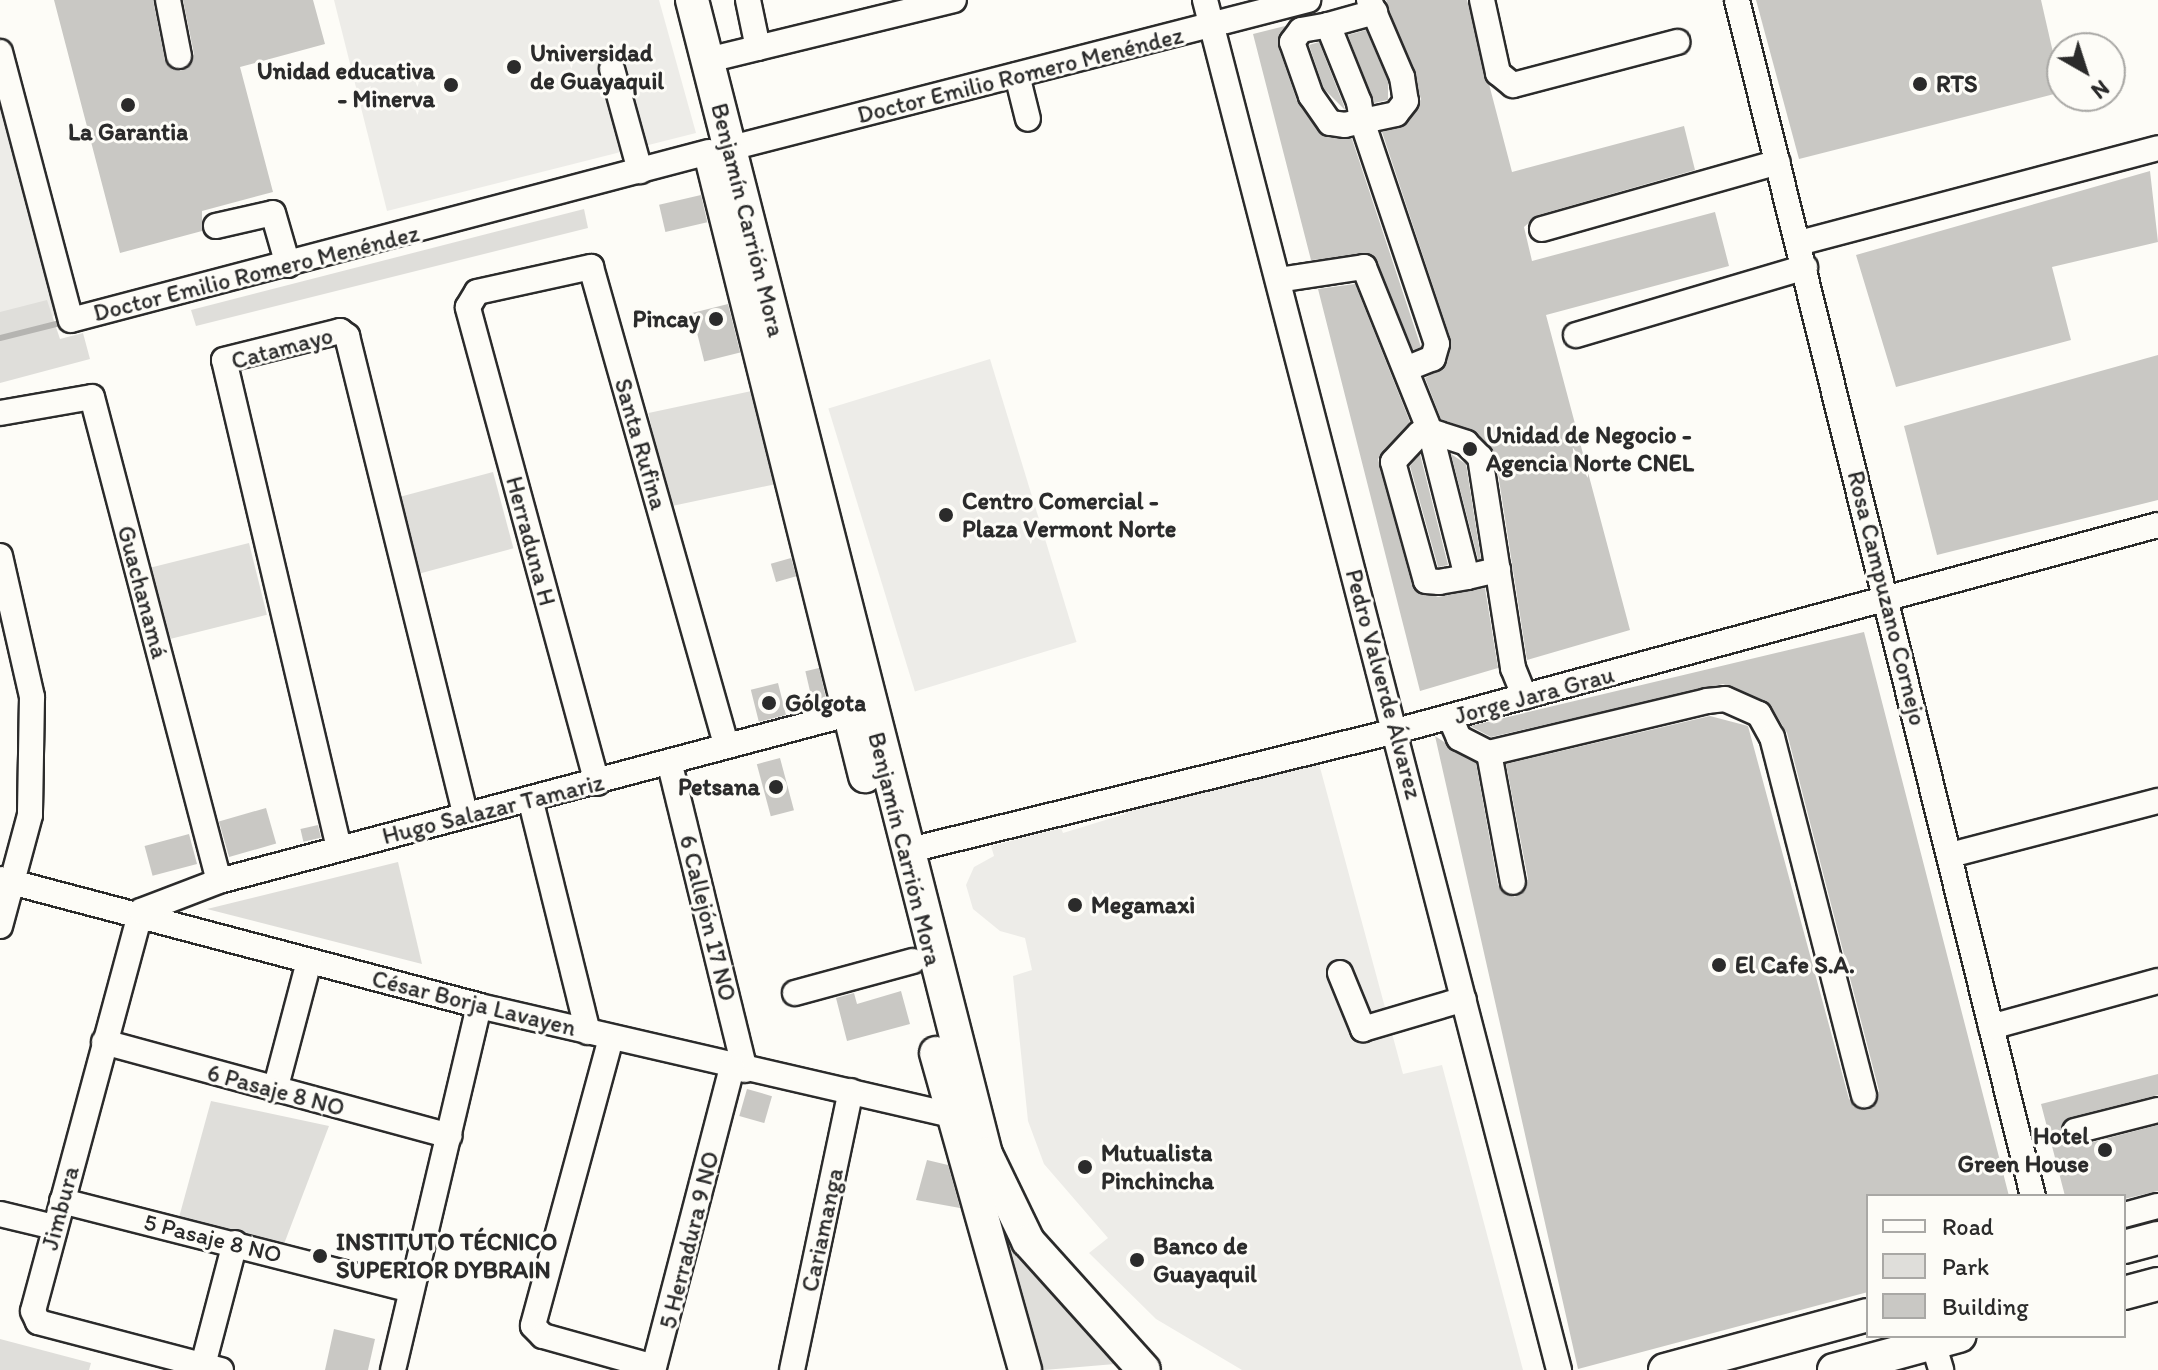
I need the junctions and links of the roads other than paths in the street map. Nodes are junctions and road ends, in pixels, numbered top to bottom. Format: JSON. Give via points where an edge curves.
{"nodes":[{"id":1,"x":168,"y":0,"type":"edge"},
{"id":2,"x":669,"y":0,"type":"edge"},
{"id":3,"x":692,"y":0,"type":"edge"},
{"id":4,"x":748,"y":0,"type":"edge"},
{"id":5,"x":954,"y":0,"type":"edge"},
{"id":6,"x":1205,"y":0,"type":"edge"},
{"id":7,"x":1308,"y":0,"type":"edge"},
{"id":8,"x":1482,"y":0,"type":"edge"},
{"id":9,"x":1737,"y":0,"type":"edge"},
{"id":10,"x":1372,"y":6,"type":"edge"},
{"id":11,"x":1328,"y":25,"type":"junction"},
{"id":12,"x":1211,"y":26,"type":"junction"},
{"id":13,"x":1677,"y":42,"type":"dead end"},
{"id":14,"x":758,"y":48,"type":"junction"},
{"id":15,"x":0,"y":52,"type":"edge"},
{"id":16,"x":179,"y":56,"type":"dead end"},
{"id":17,"x":708,"y":60,"type":"junction"},
{"id":18,"x":612,"y":69,"type":"dead end"},
{"id":19,"x":1017,"y":75,"type":"junction"},
{"id":20,"x":1028,"y":119,"type":"dead end"},
{"id":21,"x":1362,"y":121,"type":"junction"},
{"id":22,"x":2158,"y":148,"type":"edge"},
{"id":23,"x":720,"y":150,"type":"junction"},
{"id":24,"x":1778,"y":162,"type":"junction"},
{"id":25,"x":640,"y":171,"type":"junction"},
{"id":26,"x":216,"y":226,"type":"dead end"},
{"id":27,"x":1542,"y":229,"type":"dead end"},
{"id":28,"x":1802,"y":255,"type":"junction"},
{"id":29,"x":288,"y":265,"type":"junction"},
{"id":30,"x":1278,"y":280,"type":"junction"},
{"id":31,"x":471,"y":298,"type":"joint"},
{"id":32,"x":1576,"y":335,"type":"dead end"},
{"id":33,"x":1406,"y":369,"type":"junction"},
{"id":34,"x":0,"y":413,"type":"edge"},
{"id":35,"x":1430,"y":431,"type":"junction"},
{"id":36,"x":2158,"y":525,"type":"edge"},
{"id":37,"x":0,"y":556,"type":"edge"},
{"id":38,"x":1498,"y":570,"type":"junction"},
{"id":39,"x":1467,"y":577,"type":"junction"},
{"id":40,"x":1888,"y":600,"type":"junction"},
{"id":41,"x":1525,"y":697,"type":"junction"},
{"id":42,"x":848,"y":714,"type":"junction"},
{"id":43,"x":1450,"y":717,"type":"junction"},
{"id":44,"x":1396,"y":731,"type":"junction"},
{"id":45,"x":726,"y":744,"type":"junction"},
{"id":46,"x":1489,"y":753,"type":"junction"},
{"id":47,"x":670,"y":765,"type":"junction"},
{"id":48,"x":597,"y":783,"type":"junction"},
{"id":49,"x":2158,"y":801,"type":"edge"},
{"id":50,"x":531,"y":802,"type":"junction"},
{"id":51,"x":465,"y":814,"type":"junction"},
{"id":52,"x":339,"y":848,"type":"junction"},
{"id":53,"x":906,"y":851,"type":"junction"},
{"id":54,"x":1950,"y":855,"type":"junction"},
{"id":55,"x":6,"y":881,"type":"edge"},
{"id":56,"x":219,"y":881,"type":"junction"},
{"id":57,"x":1513,"y":882,"type":"dead end"},
{"id":58,"x":141,"y":911,"type":"junction"},
{"id":59,"x":0,"y":926,"type":"edge"},
{"id":60,"x":309,"y":961,"type":"junction"},
{"id":61,"x":913,"y":961,"type":"junction"},
{"id":62,"x":1340,"y":973,"type":"dead end"},
{"id":63,"x":2158,"y":981,"type":"edge"},
{"id":64,"x":795,"y":993,"type":"dead end"},
{"id":65,"x":1464,"y":999,"type":"junction"},
{"id":66,"x":479,"y":1006,"type":"junction"},
{"id":67,"x":1991,"y":1027,"type":"junction"},
{"id":68,"x":599,"y":1035,"type":"junction"},
{"id":69,"x":104,"y":1042,"type":"junction"},
{"id":70,"x":739,"y":1069,"type":"junction"},
{"id":71,"x":275,"y":1090,"type":"junction"},
{"id":72,"x":851,"y":1091,"type":"junction"},
{"id":73,"x":1864,"y":1095,"type":"dead end"},
{"id":74,"x":2158,"y":1110,"type":"edge"},
{"id":75,"x":951,"y":1115,"type":"junction"},
{"id":76,"x":2075,"y":1131,"type":"dead end"},
{"id":77,"x":449,"y":1136,"type":"junction"},
{"id":78,"x":2033,"y":1194,"type":"edge"},
{"id":79,"x":62,"y":1201,"type":"junction"},
{"id":80,"x":2158,"y":1206,"type":"edge"},
{"id":81,"x":0,"y":1214,"type":"edge"},
{"id":82,"x":2126,"y":1214,"type":"edge"},
{"id":83,"x":54,"y":1227,"type":"junction"},
{"id":84,"x":2158,"y":1238,"type":"edge"},
{"id":85,"x":235,"y":1243,"type":"junction"},
{"id":86,"x":2126,"y":1246,"type":"edge"},
{"id":87,"x":2158,"y":1284,"type":"edge"},
{"id":88,"x":410,"y":1290,"type":"junction"},
{"id":89,"x":2126,"y":1292,"type":"edge"},
{"id":90,"x":1866,"y":1316,"type":"edge"},
{"id":91,"x":1944,"y":1350,"type":"edge"},
{"id":92,"x":212,"y":1367,"type":"edge"},
{"id":93,"x":393,"y":1370,"type":"edge"},
{"id":94,"x":792,"y":1370,"type":"edge"},
{"id":95,"x":1025,"y":1370,"type":"edge"},
{"id":96,"x":1144,"y":1370,"type":"edge"},
{"id":97,"x":1559,"y":1370,"type":"edge"},
{"id":98,"x":1665,"y":1370,"type":"edge"},
{"id":99,"x":1834,"y":1370,"type":"edge"}],
"edges":[{"from":1,"to":16,"type":"street"},
{"from":2,"to":23,"type":"main road","name":"Benjamín Carrión Mora"},
{"from":3,"to":17,"type":"main road","name":"Benjamín Carrión Mora"},
{"from":4,"to":14,"type":"street"},
{"from":5,"to":14,"type":"street"},
{"from":6,"to":12,"type":"street","name":"Pedro Valverde Álvarez"},
{"from":7,"to":12,"type":"street","name":"Doctor Emilio Romero Menéndez"},
{"from":8,"to":13,"type":"street","via":[[1498,73],[1513,85]]},
{"from":9,"to":24,"type":"street","name":"Rosa Campuzano Cornejo"},
{"from":10,"to":11,"type":"street"},
{"from":10,"to":21,"type":"street","via":[[1406,101],[1396,114]]},
{"from":11,"to":21,"type":"street"},
{"from":11,"to":21,"type":"street","via":[[1294,35],[1300,70],[1330,123]]},
{"from":12,"to":19,"type":"street","name":"Doctor Emilio Romero Menéndez"},
{"from":12,"to":30,"type":"street","name":"Pedro Valverde Álvarez"},
{"from":14,"to":17,"type":"street"},
{"from":15,"to":29,"type":"street","name":"Doctor Emilio Romero Menéndez","via":[[71,320]]},
{"from":17,"to":23,"type":"main road","name":"Benjamín Carrión Mora"},
{"from":18,"to":25,"type":"street"},
{"from":19,"to":20,"type":"street"},
{"from":19,"to":23,"type":"street","name":"Doctor Emilio Romero Menéndez"},
{"from":21,"to":33,"type":"street","via":[[1437,344],[1433,358]]},
{"from":22,"to":28,"type":"street"},
{"from":23,"to":25,"type":"street","name":"Doctor Emilio Romero Menéndez"},
{"from":23,"to":42,"type":"main road","name":"Benjamín Carrión Mora"},
{"from":23,"to":53,"type":"main road","name":"Benjamín Carrión Mora"},
{"from":24,"to":27,"type":"street"},
{"from":24,"to":28,"type":"street","name":"Rosa Campuzano Cornejo"},
{"from":25,"to":29,"type":"street","name":"Doctor Emilio Romero Menéndez"},
{"from":26,"to":29,"type":"street","via":[[273,213]]},
{"from":28,"to":32,"type":"street"},
{"from":28,"to":40,"type":"street","name":"Rosa Campuzano Cornejo"},
{"from":30,"to":33,"type":"street","via":[[1364,267]]},
{"from":30,"to":44,"type":"street","name":"Pedro Valverde Álvarez"},
{"from":31,"to":45,"type":"street","name":"Santa Rufina","via":[[591,267]]},
{"from":31,"to":48,"type":"street","name":"Herraduna H"},
{"from":33,"to":35,"type":"street"},
{"from":34,"to":56,"type":"street","name":"Guachanamá","via":[[92,397]]},
{"from":35,"to":38,"type":"street","via":[[1466,443],[1480,457]]},
{"from":35,"to":39,"type":"street"},
{"from":35,"to":39,"type":"street","via":[[1409,439],[1393,462],[1426,581]]},
{"from":36,"to":40,"type":"street","name":"Jorge Jara Grau"},
{"from":37,"to":55,"type":"street","via":[[32,697],[30,815]]},
{"from":38,"to":39,"type":"street"},
{"from":38,"to":41,"type":"street","via":[[1513,668]]},
{"from":40,"to":41,"type":"street","name":"Jorge Jara Grau"},
{"from":40,"to":54,"type":"street","name":"Rosa Campuzano Cornejo"},
{"from":41,"to":43,"type":"street","name":"Jorge Jara Grau"},
{"from":42,"to":45,"type":"street","name":"Hugo Salazar Tamariz"},
{"from":42,"to":61,"type":"main road","name":"Benjamín Carrión Mora"},
{"from":43,"to":44,"type":"street","name":"Jorge Jara Grau"},
{"from":43,"to":46,"type":"street","via":[[1459,738]]},
{"from":44,"to":53,"type":"street","name":"Jorge Jara Grau"},
{"from":44,"to":65,"type":"street","name":"Pedro Valverde Álvarez"},
{"from":45,"to":47,"type":"street","name":"Hugo Salazar Tamariz"},
{"from":46,"to":57,"type":"street"},
{"from":46,"to":73,"type":"street","via":[[1707,701],[1725,699],[1759,714],[1772,737]]},
{"from":47,"to":48,"type":"street","name":"Hugo Salazar Tamariz"},
{"from":47,"to":70,"type":"street","name":"6 Callejón 17 NO"},
{"from":48,"to":50,"type":"street","name":"Hugo Salazar Tamariz"},
{"from":49,"to":54,"type":"street"},
{"from":50,"to":51,"type":"street","name":"Hugo Salazar Tamariz"},
{"from":50,"to":68,"type":"street"},
{"from":51,"to":52,"type":"street","name":"Hugo Salazar Tamariz"},
{"from":51,"to":52,"type":"street","name":"Catamayo","via":[[347,336],[340,331],[224,360]]},
{"from":52,"to":56,"type":"street","name":"Hugo Salazar Tamariz"},
{"from":53,"to":96,"type":"main road","name":"Benjamín Carrión Mora","via":[[995,1183],[1054,1277]]},
{"from":54,"to":67,"type":"street","name":"Rosa Campuzano Cornejo"},
{"from":55,"to":58,"type":"street","name":"César Borja Lavayen"},
{"from":55,"to":59,"type":"street"},
{"from":56,"to":58,"type":"street","name":"Hugo Salazar Tamariz"},
{"from":58,"to":60,"type":"street","name":"César Borja Lavayen"},
{"from":58,"to":69,"type":"street","name":"Jimbura"},
{"from":60,"to":66,"type":"street","name":"César Borja Lavayen"},
{"from":60,"to":71,"type":"street"},
{"from":61,"to":64,"type":"street"},
{"from":61,"to":75,"type":"main road","name":"Benjamín Carrión Mora"},
{"from":62,"to":65,"type":"street","via":[[1363,1029]]},
{"from":63,"to":67,"type":"street"},
{"from":65,"to":97,"type":"street","name":"Pedro Valverde Álvarez"},
{"from":66,"to":68,"type":"street","name":"César Borja Lavayen"},
{"from":66,"to":77,"type":"street"},
{"from":67,"to":78,"type":"street","name":"Rosa Campuzano Cornejo"},
{"from":68,"to":70,"type":"street","name":"César Borja Lavayen"},
{"from":68,"to":70,"type":"street","name":"5 Herradura 9 NO","via":[[533,1326],[543,1336],[654,1367]]},
{"from":69,"to":71,"type":"street","name":"6 Pasaje 8 NO"},
{"from":69,"to":79,"type":"street","name":"Jimbura"},
{"from":70,"to":72,"type":"street","name":"César Borja Lavayen"},
{"from":71,"to":77,"type":"street","name":"6 Pasaje 8 NO"},
{"from":72,"to":75,"type":"street","name":"César Borja Lavayen"},
{"from":72,"to":94,"type":"street","name":"Cariamanga"},
{"from":74,"to":76,"type":"street"},
{"from":75,"to":95,"type":"main road","name":"Benjamín Carrión Mora"},
{"from":77,"to":88,"type":"street"},
{"from":79,"to":83,"type":"street","name":"Jimbura"},
{"from":79,"to":85,"type":"street","name":"5 Pasaje 8 NO"},
{"from":80,"to":82,"type":"street"},
{"from":81,"to":83,"type":"street"},
{"from":83,"to":92,"type":"street","name":"Jimbura","via":[[33,1311],[38,1322]]},
{"from":84,"to":86,"type":"main road"},
{"from":85,"to":88,"type":"street","name":"5 Pasaje 8 NO"},
{"from":85,"to":92,"type":"street"},
{"from":87,"to":89,"type":"main road"},
{"from":88,"to":93,"type":"street"},
{"from":90,"to":98,"type":"main road"},
{"from":91,"to":99,"type":"main road"}]}
